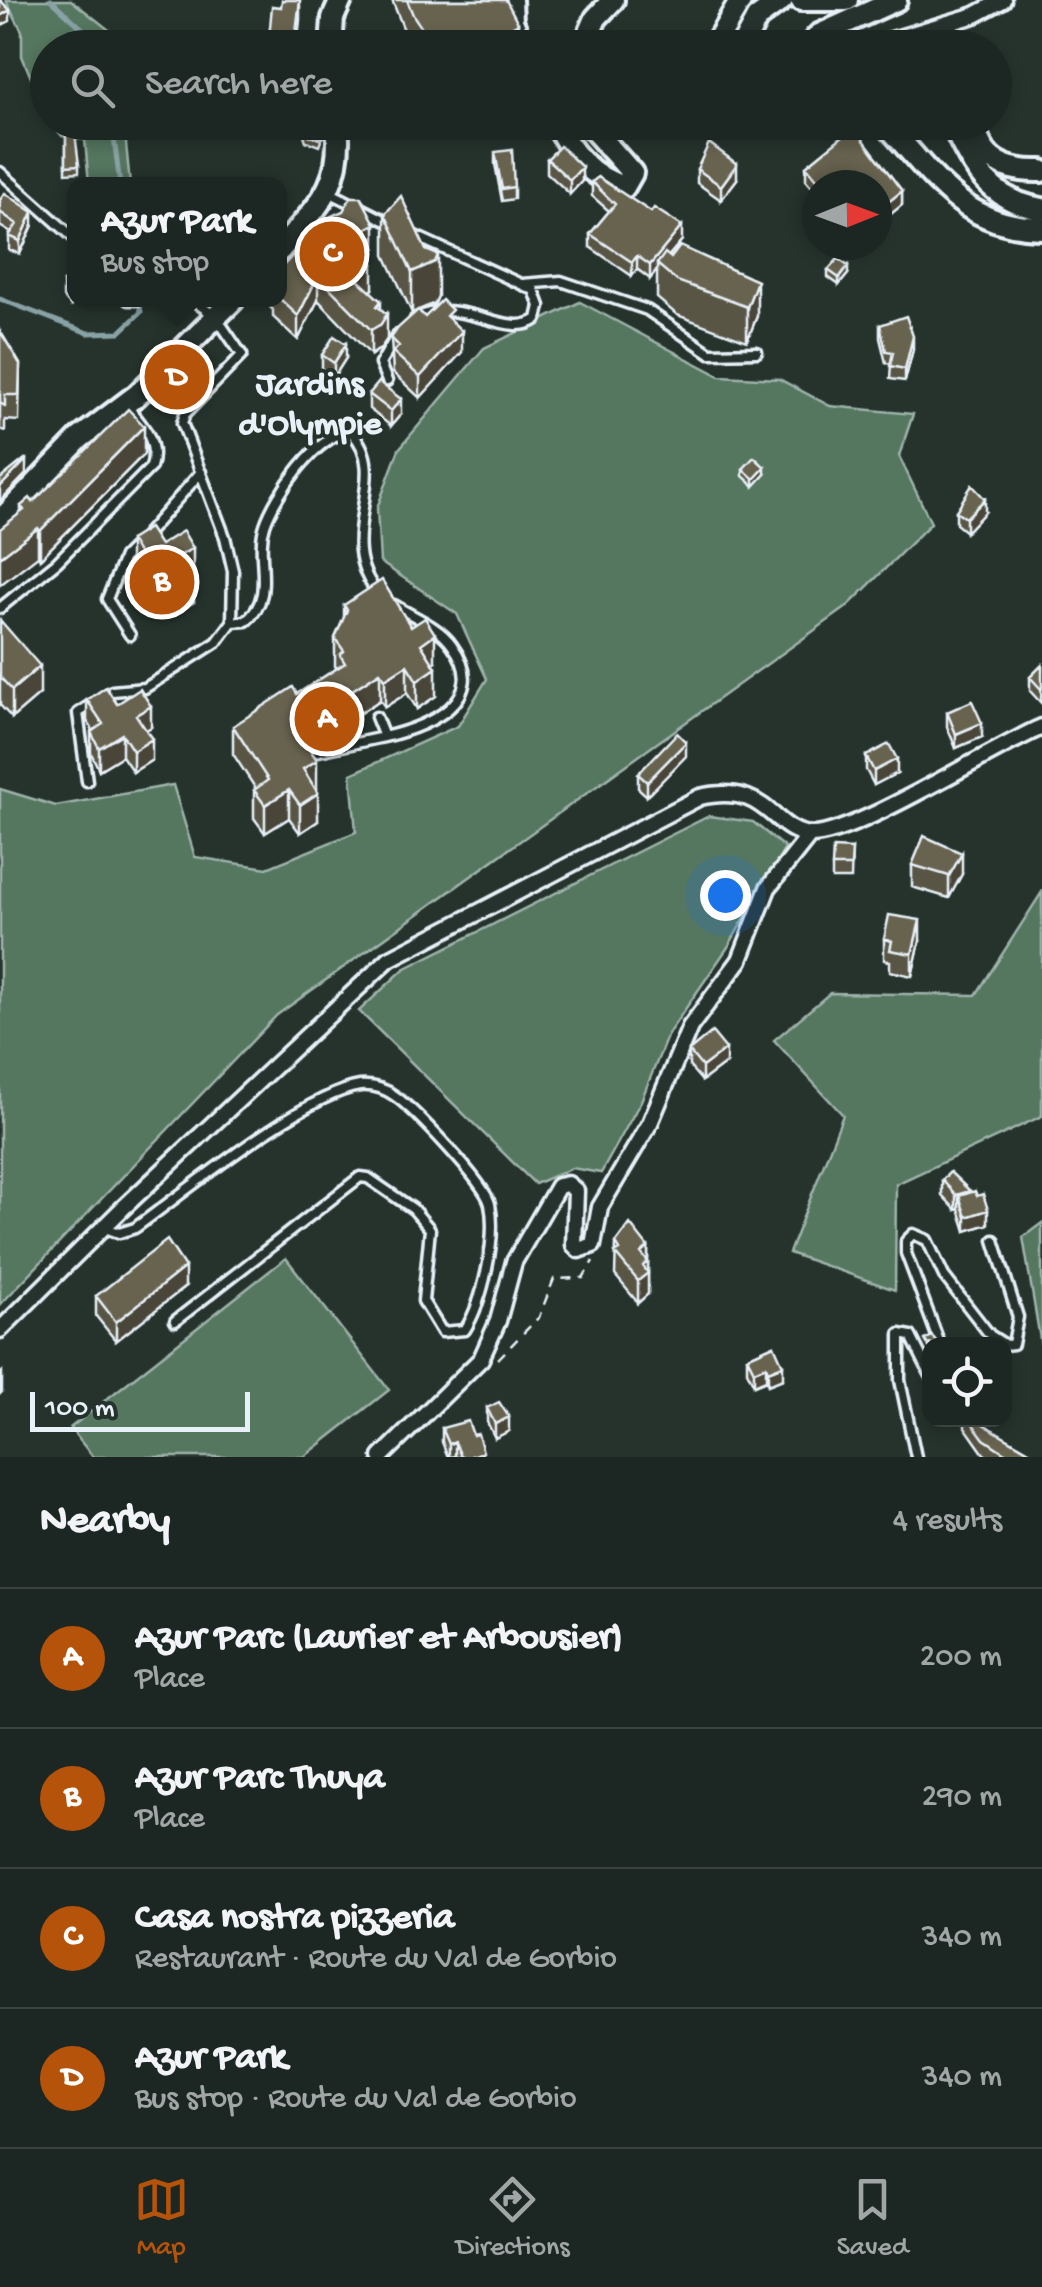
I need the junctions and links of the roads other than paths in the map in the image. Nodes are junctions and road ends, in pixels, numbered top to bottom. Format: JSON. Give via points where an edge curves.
{"nodes":[{"id":1,"x":340,"y":0,"type":"edge"},
{"id":2,"x":511,"y":0,"type":"edge"},
{"id":3,"x":613,"y":0,"type":"edge"},
{"id":4,"x":740,"y":0,"type":"edge"},
{"id":5,"x":782,"y":0,"type":"edge"},
{"id":6,"x":801,"y":0,"type":"edge"},
{"id":7,"x":846,"y":0,"type":"edge"},
{"id":8,"x":896,"y":0,"type":"edge"},
{"id":9,"x":1003,"y":0,"type":"edge"},
{"id":10,"x":332,"y":30,"type":"edge"},
{"id":11,"x":518,"y":30,"type":"edge"},
{"id":12,"x":591,"y":30,"type":"edge"},
{"id":13,"x":723,"y":30,"type":"edge"},
{"id":14,"x":751,"y":30,"type":"edge"},
{"id":15,"x":830,"y":30,"type":"edge"},
{"id":16,"x":926,"y":30,"type":"edge"},
{"id":17,"x":338,"y":140,"type":"edge"},
{"id":18,"x":564,"y":140,"type":"edge"},
{"id":19,"x":605,"y":140,"type":"edge"},
{"id":20,"x":899,"y":140,"type":"edge"},
{"id":21,"x":959,"y":140,"type":"edge"},
{"id":22,"x":981,"y":140,"type":"edge"},
{"id":23,"x":0,"y":172,"type":"edge"},
{"id":24,"x":1042,"y":172,"type":"edge"},
{"id":25,"x":329,"y":192,"type":"junction"},
{"id":26,"x":1042,"y":209,"type":"edge"},
{"id":27,"x":1042,"y":228,"type":"edge"},
{"id":28,"x":67,"y":232,"type":"edge"},
{"id":29,"x":287,"y":242,"type":"edge"},
{"id":30,"x":522,"y":284,"type":"junction"},
{"id":31,"x":202,"y":307,"type":"edge"},
{"id":32,"x":226,"y":307,"type":"edge"},
{"id":33,"x":216,"y":317,"type":"junction"},
{"id":34,"x":757,"y":352,"type":"dead end"},
{"id":35,"x":387,"y":381,"type":"dead end"},
{"id":36,"x":126,"y":405,"type":"junction"},
{"id":37,"x":201,"y":472,"type":"junction"},
{"id":38,"x":0,"y":521,"type":"edge"},
{"id":39,"x":0,"y":608,"type":"edge"},
{"id":40,"x":232,"y":622,"type":"junction"},
{"id":41,"x":130,"y":636,"type":"dead end"},
{"id":42,"x":376,"y":717,"type":"dead end"},
{"id":43,"x":1042,"y":727,"type":"edge"},
{"id":44,"x":384,"y":737,"type":"junction"},
{"id":45,"x":314,"y":752,"type":"edge"},
{"id":46,"x":87,"y":781,"type":"dead end"},
{"id":47,"x":810,"y":835,"type":"junction"},
{"id":48,"x":105,"y":1228,"type":"junction"},
{"id":49,"x":994,"y":1240,"type":"dead end"},
{"id":50,"x":175,"y":1321,"type":"dead end"},
{"id":51,"x":0,"y":1330,"type":"edge"},
{"id":52,"x":937,"y":1337,"type":"edge"},
{"id":53,"x":994,"y":1337,"type":"edge"},
{"id":54,"x":1012,"y":1344,"type":"edge"},
{"id":55,"x":922,"y":1359,"type":"edge"},
{"id":56,"x":381,"y":1457,"type":"edge"},
{"id":57,"x":916,"y":1457,"type":"edge"}],
"edges":[{"from":1,"to":10,"type":"street"},
{"from":2,"to":11,"type":"street"},
{"from":3,"to":12,"type":"street"},
{"from":4,"to":13,"type":"street"},
{"from":5,"to":14,"type":"street"},
{"from":6,"to":7,"type":"street"},
{"from":8,"to":15,"type":"street"},
{"from":9,"to":16,"type":"street"},
{"from":17,"to":25,"type":"street"},
{"from":18,"to":19,"type":"street","via":[[595,174],[624,187],[632,174]]},
{"from":20,"to":27,"type":"street","via":[[928,175],[990,222]]},
{"from":21,"to":26,"type":"street","via":[[997,195]]},
{"from":22,"to":24,"type":"street","via":[[1002,168]]},
{"from":23,"to":28,"type":"lane"},
{"from":25,"to":29,"type":"street"},
{"from":25,"to":30,"type":"lane"},
{"from":30,"to":34,"type":"lane","via":[[561,281],[646,310],[710,353]]},
{"from":30,"to":35,"type":"lane","via":[[534,290],[537,319],[505,323],[465,310],[420,316],[386,351],[380,364]]},
{"from":31,"to":33,"type":"lane"},
{"from":32,"to":33,"type":"street"},
{"from":33,"to":36,"type":"street"},
{"from":33,"to":37,"type":"lane","via":[[242,354],[184,414],[183,432]]},
{"from":36,"to":38,"type":"street","via":[[80,438]]},
{"from":36,"to":39,"type":"lane","via":[[147,430],[155,452],[151,467],[57,562]]},
{"from":37,"to":40,"type":"lane","via":[[233,571]]},
{"from":37,"to":41,"type":"lane","via":[[124,557],[107,599]]},
{"from":40,"to":44,"type":"lane","via":[[246,621],[260,604],[261,544],[273,509],[319,442],[351,432],[368,460],[358,551],[364,576],[386,601],[452,644],[463,669],[461,692],[448,715]]},
{"from":40,"to":46,"type":"lane","via":[[217,642],[145,688],[112,690],[78,712]]},
{"from":42,"to":44,"type":"lane"},
{"from":43,"to":47,"type":"street","via":[[890,807]]},
{"from":44,"to":45,"type":"lane"},
{"from":47,"to":48,"type":"street","via":[[758,801],[738,794],[700,796],[404,948]]},
{"from":47,"to":56,"type":"street","via":[[768,888],[740,960],[690,1028],[650,1124],[600,1207],[593,1245],[574,1245],[576,1191],[558,1186],[514,1262],[498,1321],[475,1369]]},
{"from":48,"to":50,"type":"lane","via":[[135,1228],[266,1134],[366,1086],[396,1096],[490,1202],[490,1241],[474,1316],[464,1330],[442,1332],[423,1302],[430,1229],[413,1208],[360,1177]]},
{"from":48,"to":51,"type":"street"},
{"from":49,"to":54,"type":"lane","via":[[1018,1317]]},
{"from":52,"to":53,"type":"lane","via":[[906,1253],[913,1234],[927,1240],[944,1276]]},
{"from":55,"to":57,"type":"lane","via":[[910,1336],[900,1334],[900,1380]]}]}
